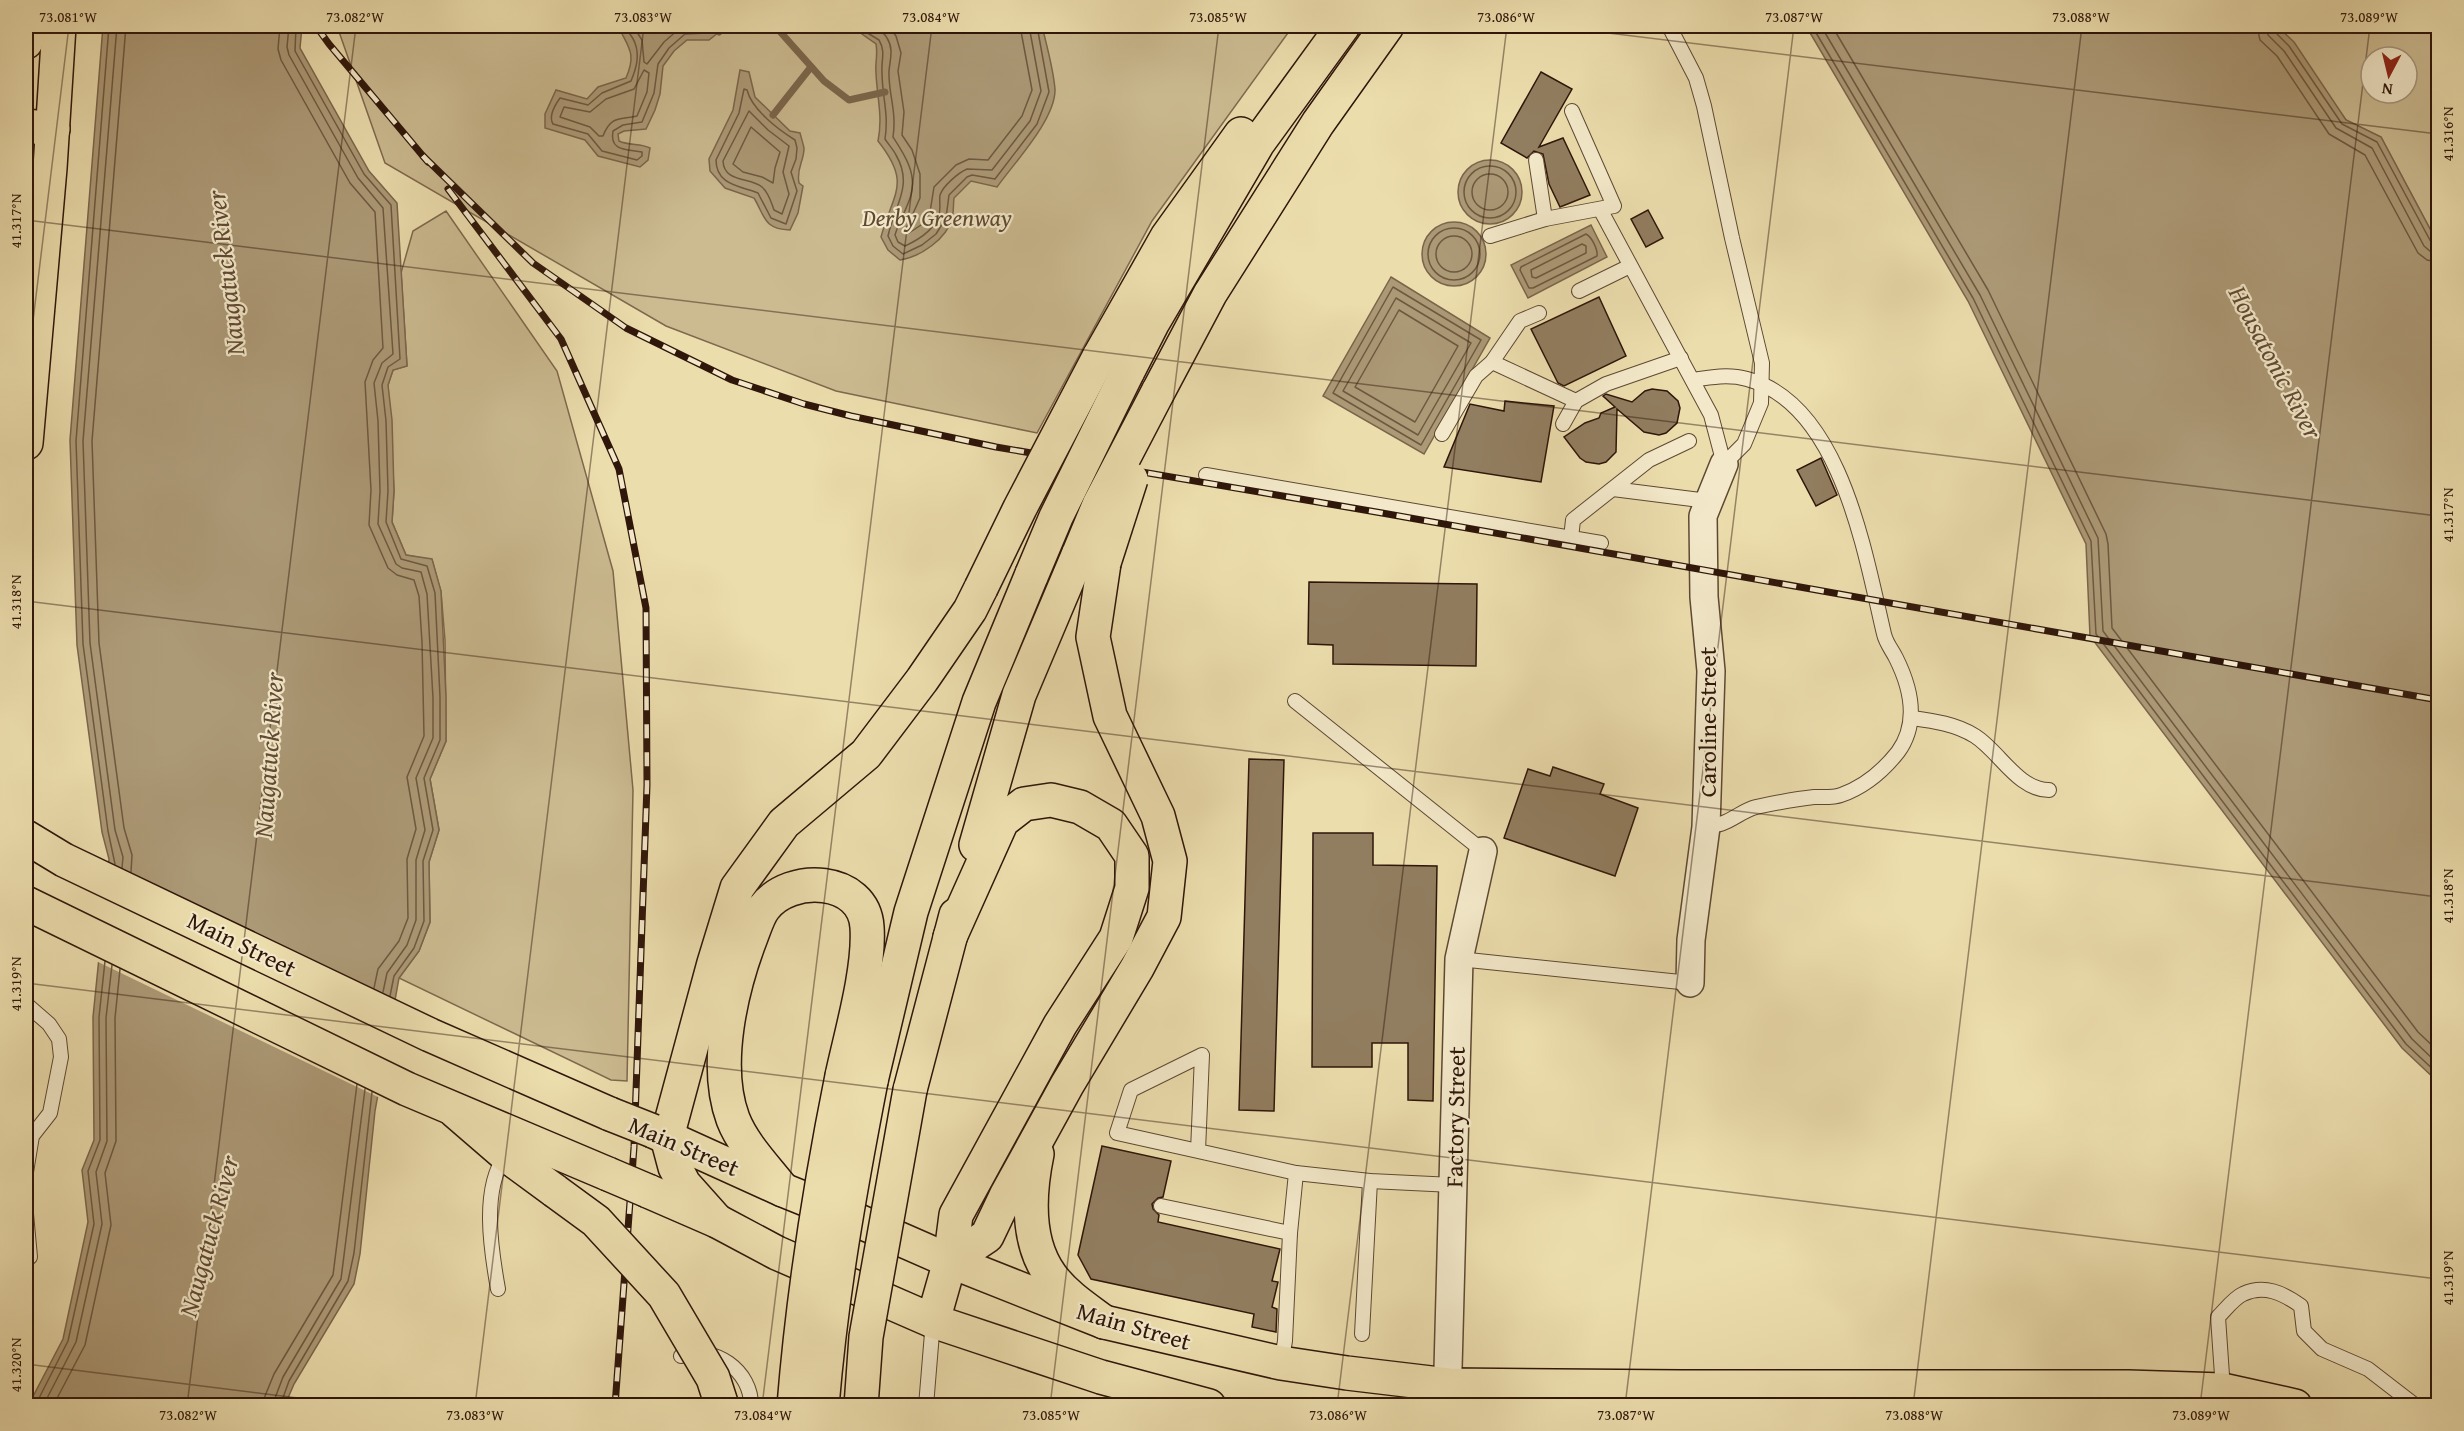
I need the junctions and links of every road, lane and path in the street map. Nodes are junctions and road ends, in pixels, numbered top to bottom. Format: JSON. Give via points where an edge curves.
{"nodes":[{"id":1,"x":26,"y":26,"type":"edge"},
{"id":2,"x":59,"y":26,"type":"edge"},
{"id":3,"x":1334,"y":26,"type":"edge"},
{"id":4,"x":1343,"y":26,"type":"edge"},
{"id":5,"x":1387,"y":26,"type":"edge"},
{"id":6,"x":1669,"y":26,"type":"edge"},
{"id":7,"x":26,"y":42,"type":"edge"},
{"id":8,"x":1572,"y":111,"type":"dead end"},
{"id":9,"x":39,"y":128,"type":"edge"},
{"id":10,"x":1536,"y":160,"type":"dead end"},
{"id":11,"x":1600,"y":209,"type":"junction"},
{"id":12,"x":1545,"y":219,"type":"junction"},
{"id":13,"x":1490,"y":236,"type":"dead end"},
{"id":14,"x":1630,"y":266,"type":"junction"},
{"id":15,"x":1579,"y":291,"type":"dead end"},
{"id":16,"x":1539,"y":313,"type":"dead end"},
{"id":17,"x":1681,"y":358,"type":"junction"},
{"id":18,"x":1492,"y":362,"type":"junction"},
{"id":19,"x":1693,"y":380,"type":"junction"},
{"id":20,"x":1762,"y":384,"type":"junction"},
{"id":21,"x":1576,"y":401,"type":"junction"},
{"id":22,"x":1563,"y":424,"type":"dead end"},
{"id":23,"x":1442,"y":434,"type":"dead end"},
{"id":24,"x":1689,"y":441,"type":"dead end"},
{"id":25,"x":26,"y":443,"type":"edge"},
{"id":26,"x":1724,"y":464,"type":"junction"},
{"id":27,"x":1206,"y":475,"type":"dead end"},
{"id":28,"x":1612,"y":489,"type":"junction"},
{"id":29,"x":1708,"y":501,"type":"junction"},
{"id":30,"x":1570,"y":538,"type":"junction"},
{"id":31,"x":1601,"y":543,"type":"dead end"},
{"id":32,"x":1091,"y":558,"type":"junction"},
{"id":33,"x":1295,"y":701,"type":"dead end"},
{"id":34,"x":1912,"y":718,"type":"junction"},
{"id":35,"x":2049,"y":790,"type":"dead end"},
{"id":36,"x":1706,"y":826,"type":"junction"},
{"id":37,"x":26,"y":837,"type":"edge"},
{"id":38,"x":1483,"y":851,"type":"joint"},
{"id":39,"x":26,"y":903,"type":"edge"},
{"id":40,"x":950,"y":937,"type":"junction"},
{"id":41,"x":1459,"y":959,"type":"junction"},
{"id":42,"x":1690,"y":983,"type":"joint"},
{"id":43,"x":26,"y":1004,"type":"edge"},
{"id":44,"x":856,"y":1079,"type":"junction"},
{"id":45,"x":455,"y":1111,"type":"junction"},
{"id":46,"x":1047,"y":1124,"type":"junction"},
{"id":47,"x":29,"y":1134,"type":"edge"},
{"id":48,"x":660,"y":1134,"type":"junction"},
{"id":49,"x":1198,"y":1151,"type":"junction"},
{"id":50,"x":506,"y":1155,"type":"junction"},
{"id":51,"x":26,"y":1172,"type":"edge"},
{"id":52,"x":1296,"y":1173,"type":"junction"},
{"id":53,"x":1370,"y":1181,"type":"junction"},
{"id":54,"x":1453,"y":1185,"type":"junction"},
{"id":55,"x":783,"y":1190,"type":"junction"},
{"id":56,"x":1161,"y":1206,"type":"dead end"},
{"id":57,"x":26,"y":1214,"type":"edge"},
{"id":58,"x":717,"y":1221,"type":"junction"},
{"id":59,"x":1290,"y":1233,"type":"junction"},
{"id":60,"x":26,"y":1258,"type":"edge"},
{"id":61,"x":950,"y":1261,"type":"junction"},
{"id":62,"x":498,"y":1289,"type":"dead end"},
{"id":63,"x":933,"y":1321,"type":"junction"},
{"id":64,"x":1104,"y":1322,"type":"junction"},
{"id":65,"x":1362,"y":1334,"type":"dead end"},
{"id":66,"x":681,"y":1356,"type":"dead end"},
{"id":67,"x":1281,"y":1363,"type":"junction"},
{"id":68,"x":2223,"y":1390,"type":"junction"},
{"id":69,"x":1447,"y":1395,"type":"edge"},
{"id":70,"x":1945,"y":1396,"type":"edge"},
{"id":71,"x":722,"y":1406,"type":"edge"},
{"id":72,"x":750,"y":1406,"type":"edge"},
{"id":73,"x":794,"y":1406,"type":"edge"},
{"id":74,"x":822,"y":1406,"type":"edge"},
{"id":75,"x":861,"y":1406,"type":"edge"},
{"id":76,"x":926,"y":1406,"type":"edge"},
{"id":77,"x":1209,"y":1406,"type":"edge"},
{"id":78,"x":2295,"y":1406,"type":"edge"},
{"id":79,"x":2416,"y":1406,"type":"edge"}],
"edges":[{"from":1,"to":7,"type":"main road"},
{"from":2,"to":9,"type":"main road"},
{"from":3,"to":48,"type":"main road","bridge":true,"via":[[1256,113],[1167,237],[1098,357],[970,610],[922,680],[866,754],[784,823],[737,888]]},
{"from":4,"to":44,"type":"main road","bridge":true,"via":[[1258,142],[1152,324],[1056,517],[979,702]]},
{"from":5,"to":32,"type":"main road","bridge":true,"via":[[1318,123],[1223,274],[1158,392]]},
{"from":6,"to":20,"type":"lane","via":[[1696,78],[1704,106],[1758,340]]},
{"from":8,"to":11,"type":"lane","via":[[1614,206]]},
{"from":9,"to":25,"type":"main road"},
{"from":10,"to":12,"type":"lane"},
{"from":11,"to":12,"type":"lane"},
{"from":11,"to":14,"type":"lane"},
{"from":12,"to":13,"type":"lane"},
{"from":14,"to":15,"type":"lane"},
{"from":14,"to":17,"type":"lane"},
{"from":16,"to":18,"type":"lane","via":[[1520,321]]},
{"from":17,"to":19,"type":"lane"},
{"from":17,"to":21,"type":"lane","via":[[1606,384]]},
{"from":18,"to":21,"type":"lane"},
{"from":18,"to":23,"type":"lane","via":[[1476,376]]},
{"from":19,"to":20,"type":"lane","via":[[1728,376]]},
{"from":19,"to":26,"type":"lane","via":[[1711,415]]},
{"from":20,"to":26,"type":"lane","via":[[1761,403],[1744,444]]},
{"from":20,"to":34,"type":"lane","via":[[1792,403],[1816,434],[1849,496],[1885,638],[1910,693]]},
{"from":21,"to":22,"type":"lane"},
{"from":24,"to":28,"type":"lane","via":[[1649,460]]},
{"from":26,"to":29,"type":"street","name":"Caroline Street"},
{"from":27,"to":30,"type":"lane"},
{"from":28,"to":29,"type":"lane"},
{"from":28,"to":30,"type":"lane","via":[[1573,520]]},
{"from":29,"to":36,"type":"street","name":"Caroline Street","via":[[1702,533],[1711,671]]},
{"from":30,"to":31,"type":"lane"},
{"from":32,"to":40,"type":"main road","via":[[1019,694]]},
{"from":32,"to":46,"type":"main road","via":[[1093,637],[1110,716],[1158,816],[1170,861],[1164,917]]},
{"from":33,"to":38,"type":"lane"},
{"from":34,"to":35,"type":"lane","via":[[1964,729],[2030,785]]},
{"from":34,"to":36,"type":"lane","via":[[1899,750],[1878,774],[1839,796],[1752,808],[1722,824]]},
{"from":36,"to":42,"type":"street","name":"Caroline Street","via":[[1691,940]]},
{"from":37,"to":48,"type":"main road","name":"Main Street","bridge":true,"via":[[64,860],[414,1027]]},
{"from":38,"to":41,"type":"street","name":"Factory Street"},
{"from":39,"to":45,"type":"main road"},
{"from":40,"to":61,"type":"main road","via":[[1002,820],[1024,804],[1051,800],[1080,807],[1111,825],[1132,856],[1132,888],[1116,938],[1060,1025],[956,1215]]},
{"from":40,"to":75,"type":"main road","bridge":true,"via":[[910,1090],[866,1337]]},
{"from":41,"to":42,"type":"lane"},
{"from":41,"to":54,"type":"street","name":"Factory Street"},
{"from":43,"to":47,"type":"lane","via":[[49,1024],[59,1039],[61,1057],[50,1113]]},
{"from":44,"to":55,"type":"main road","via":[[867,926],[862,910],[840,890],[825,885],[790,888],[764,907],[756,924],[734,990],[724,1063],[726,1092],[734,1120],[747,1144]]},
{"from":44,"to":73,"type":"main road","bridge":true,"via":[[826,1154],[807,1274]]},
{"from":44,"to":74,"type":"main road","bridge":true,"via":[[850,1187],[827,1343]]},
{"from":45,"to":50,"type":"main road"},
{"from":45,"to":58,"type":"main road","bridge":true},
{"from":46,"to":61,"type":"main road","via":[[987,1236]]},
{"from":46,"to":64,"type":"main road","via":[[1037,1155],[1032,1195],[1039,1254],[1050,1276],[1069,1296]]},
{"from":47,"to":51,"type":"lane"},
{"from":48,"to":55,"type":"main road","name":"Main Street"},
{"from":48,"to":58,"type":"main road","via":[[684,1184]]},
{"from":49,"to":49,"type":"lane","via":[[1199,1140],[1202,1054],[1131,1090],[1117,1134]]},
{"from":49,"to":52,"type":"lane"},
{"from":50,"to":62,"type":"lane","via":[[497,1166],[491,1189],[493,1261]]},
{"from":50,"to":71,"type":"main road","bridge":true,"via":[[597,1221],[664,1295],[713,1378]]},
{"from":52,"to":53,"type":"lane"},
{"from":52,"to":59,"type":"lane"},
{"from":53,"to":54,"type":"lane"},
{"from":53,"to":65,"type":"lane"},
{"from":54,"to":69,"type":"street","name":"Factory Street"},
{"from":55,"to":61,"type":"main road","name":"Main Street"},
{"from":56,"to":59,"type":"lane"},
{"from":57,"to":60,"type":"lane","via":[[30,1257]]},
{"from":58,"to":63,"type":"main road","via":[[777,1253]]},
{"from":59,"to":67,"type":"lane"},
{"from":61,"to":63,"type":"main road"},
{"from":61,"to":64,"type":"main road","name":"Main Street"},
{"from":63,"to":76,"type":"lane"},
{"from":63,"to":77,"type":"main road","via":[[1101,1377]]},
{"from":64,"to":67,"type":"main road","name":"Main Street"},
{"from":66,"to":72,"type":"lane","via":[[719,1356],[749,1385]]},
{"from":67,"to":69,"type":"main road","name":"Main Street"},
{"from":68,"to":70,"type":"main road","name":"Main Street","via":[[2128,1387]]},
{"from":68,"to":78,"type":"main road","name":"Main Street"},
{"from":68,"to":79,"type":"lane","via":[[2218,1317],[2241,1294],[2260,1289],[2285,1294],[2301,1306],[2304,1331],[2322,1349],[2368,1369]]},
{"from":69,"to":70,"type":"main road","name":"Main Street"}]}
